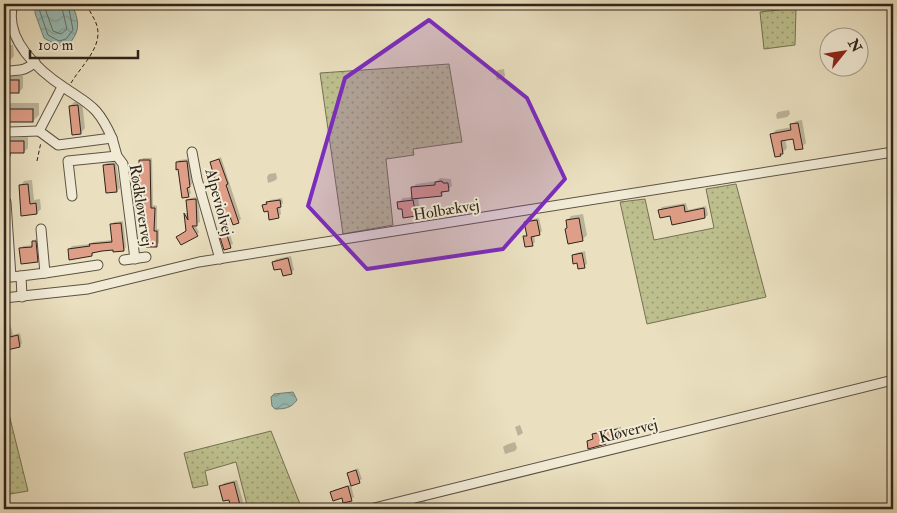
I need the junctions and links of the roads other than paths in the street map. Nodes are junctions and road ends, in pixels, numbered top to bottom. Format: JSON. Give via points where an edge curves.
{"nodes":[{"id":1,"x":10,"y":7,"type":"edge"},
{"id":2,"x":35,"y":62,"type":"junction"},
{"id":3,"x":4,"y":72,"type":"edge"},
{"id":4,"x":62,"y":87,"type":"junction"},
{"id":5,"x":39,"y":131,"type":"junction"},
{"id":6,"x":4,"y":134,"type":"edge"},
{"id":7,"x":112,"y":138,"type":"junction"},
{"id":8,"x":192,"y":152,"type":"dead end"},
{"id":9,"x":893,"y":152,"type":"edge"},
{"id":10,"x":117,"y":156,"type":"junction"},
{"id":11,"x":72,"y":196,"type":"dead end"},
{"id":12,"x":6,"y":202,"type":"dead end"},
{"id":13,"x":41,"y":229,"type":"dead end"},
{"id":14,"x":146,"y":257,"type":"dead end"},
{"id":15,"x":135,"y":259,"type":"junction"},
{"id":16,"x":220,"y":259,"type":"junction"},
{"id":17,"x":124,"y":260,"type":"dead end"},
{"id":18,"x":98,"y":265,"type":"dead end"},
{"id":19,"x":45,"y":273,"type":"junction"},
{"id":20,"x":21,"y":276,"type":"junction"},
{"id":21,"x":22,"y":297,"type":"junction"},
{"id":22,"x":4,"y":298,"type":"edge"},
{"id":23,"x":893,"y":380,"type":"edge"},
{"id":24,"x":370,"y":509,"type":"edge"}],
"edges":[{"from":1,"to":2,"type":"street","name":"Rødkløvervej","via":[[16,37]]},
{"from":2,"to":3,"type":"street","via":[[28,69]]},
{"from":2,"to":4,"type":"street","name":"Rødkløvervej"},
{"from":4,"to":5,"type":"street"},
{"from":4,"to":7,"type":"street","name":"Rødkløvervej","via":[[86,101],[97,112]]},
{"from":5,"to":6,"type":"street"},
{"from":5,"to":7,"type":"street","via":[[58,145]]},
{"from":7,"to":10,"type":"street","name":"Rødkløvervej"},
{"from":8,"to":16,"type":"street","name":"Alpeviolvej"},
{"from":9,"to":16,"type":"street","name":"Holbækvej"},
{"from":10,"to":11,"type":"street","via":[[68,161]]},
{"from":10,"to":15,"type":"street","name":"Rødkløvervej","via":[[123,164]]},
{"from":12,"to":20,"type":"street","via":[[11,277]]},
{"from":13,"to":19,"type":"street"},
{"from":14,"to":15,"type":"street","name":"Rødkløvervej"},
{"from":15,"to":17,"type":"street","name":"Rødkløvervej"},
{"from":16,"to":21,"type":"street","name":"Holbækvej","via":[[88,289]]},
{"from":18,"to":19,"type":"street"},
{"from":19,"to":20,"type":"street"},
{"from":20,"to":21,"type":"street"},
{"from":21,"to":22,"type":"street","name":"Holbækvej"},
{"from":23,"to":24,"type":"street","name":"Kløvervej"}]}
